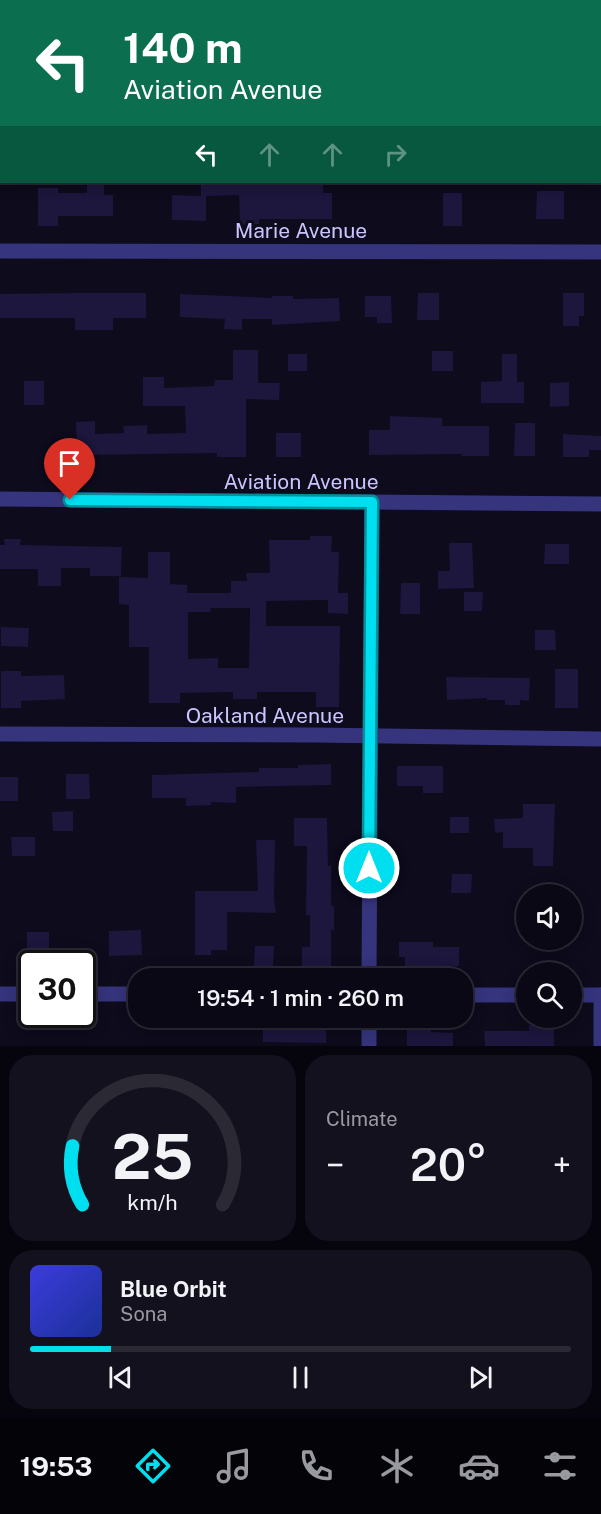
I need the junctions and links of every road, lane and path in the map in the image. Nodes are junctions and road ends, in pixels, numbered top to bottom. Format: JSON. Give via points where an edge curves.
{"nodes":[{"id":1,"x":0,"y":250,"type":"edge"},
{"id":2,"x":601,"y":252,"type":"edge"},
{"id":3,"x":0,"y":500,"type":"edge"},
{"id":4,"x":372,"y":502,"type":"junction"},
{"id":5,"x":601,"y":504,"type":"edge"},
{"id":6,"x":0,"y":734,"type":"edge"},
{"id":7,"x":370,"y":737,"type":"junction"},
{"id":8,"x":601,"y":739,"type":"edge"},
{"id":9,"x":369,"y":968,"type":"edge"},
{"id":10,"x":0,"y":994,"type":"edge"},
{"id":11,"x":18,"y":994,"type":"edge"},
{"id":12,"x":96,"y":994,"type":"edge"},
{"id":13,"x":128,"y":994,"type":"edge"},
{"id":14,"x":473,"y":995,"type":"edge"},
{"id":15,"x":516,"y":995,"type":"edge"},
{"id":16,"x":582,"y":995,"type":"edge"},
{"id":17,"x":601,"y":995,"type":"edge"},
{"id":18,"x":369,"y":1028,"type":"edge"},
{"id":19,"x":369,"y":1046,"type":"edge"},
{"id":20,"x":601,"y":1046,"type":"edge"}],
"edges":[{"from":1,"to":2,"type":"street","name":"Marie Avenue"},
{"from":3,"to":4,"type":"street","name":"Aviation Avenue"},
{"from":4,"to":5,"type":"street","name":"Aviation Avenue"},
{"from":4,"to":7,"type":"street"},
{"from":6,"to":7,"type":"street","name":"Oakland Avenue"},
{"from":7,"to":8,"type":"street","name":"Oakland Avenue"},
{"from":7,"to":9,"type":"street"},
{"from":10,"to":11,"type":"street"},
{"from":12,"to":13,"type":"street"},
{"from":14,"to":15,"type":"street"},
{"from":16,"to":17,"type":"street"},
{"from":17,"to":20,"type":"street"},
{"from":18,"to":19,"type":"street"}]}
